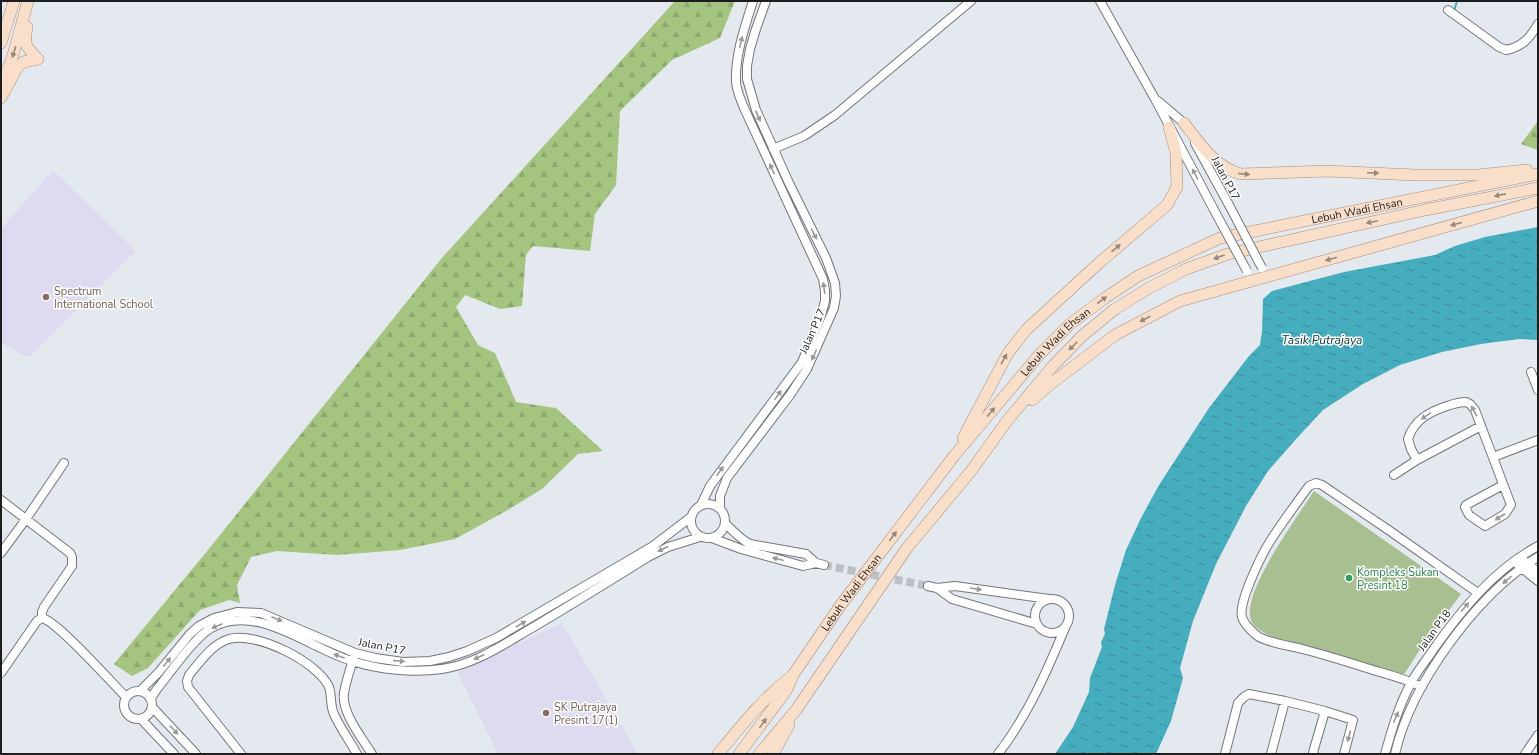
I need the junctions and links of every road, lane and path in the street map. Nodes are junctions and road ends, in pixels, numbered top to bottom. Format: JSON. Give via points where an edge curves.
{"nodes":[{"id":1,"x":14,"y":1,"type":"edge"},
{"id":2,"x":30,"y":1,"type":"edge"},
{"id":3,"x":753,"y":1,"type":"edge"},
{"id":4,"x":766,"y":1,"type":"edge"},
{"id":5,"x":971,"y":1,"type":"edge"},
{"id":6,"x":1100,"y":1,"type":"edge"},
{"id":7,"x":1448,"y":10,"type":"dead end"},
{"id":8,"x":1538,"y":24,"type":"edge"},
{"id":9,"x":1,"y":43,"type":"edge"},
{"id":10,"x":747,"y":79,"type":"junction"},
{"id":11,"x":736,"y":81,"type":"junction"},
{"id":12,"x":1,"y":88,"type":"edge"},
{"id":13,"x":1,"y":98,"type":"edge"},
{"id":14,"x":1155,"y":99,"type":"junction"},
{"id":15,"x":1184,"y":123,"type":"junction"},
{"id":16,"x":1169,"y":127,"type":"junction"},
{"id":17,"x":773,"y":149,"type":"junction"},
{"id":18,"x":1538,"y":169,"type":"edge"},
{"id":19,"x":1538,"y":174,"type":"edge"},
{"id":20,"x":1538,"y":188,"type":"edge"},
{"id":21,"x":1538,"y":201,"type":"edge"},
{"id":22,"x":1268,"y":277,"type":"junction"},
{"id":23,"x":1252,"y":281,"type":"junction"},
{"id":24,"x":1531,"y":372,"type":"dead end"},
{"id":25,"x":1538,"y":390,"type":"edge"},
{"id":26,"x":1007,"y":421,"type":"junction"},
{"id":27,"x":1481,"y":426,"type":"junction"},
{"id":28,"x":1538,"y":440,"type":"edge"},
{"id":29,"x":954,"y":456,"type":"junction"},
{"id":30,"x":1493,"y":457,"type":"junction"},
{"id":31,"x":1417,"y":460,"type":"junction"},
{"id":32,"x":64,"y":463,"type":"dead end"},
{"id":33,"x":1394,"y":475,"type":"dead end"},
{"id":34,"x":1503,"y":484,"type":"junction"},
{"id":35,"x":1,"y":500,"type":"edge"},
{"id":36,"x":701,"y":505,"type":"junction"},
{"id":37,"x":720,"y":509,"type":"junction"},
{"id":38,"x":691,"y":517,"type":"junction"},
{"id":39,"x":26,"y":519,"type":"junction"},
{"id":40,"x":725,"y":523,"type":"junction"},
{"id":41,"x":700,"y":537,"type":"junction"},
{"id":42,"x":712,"y":538,"type":"junction"},
{"id":43,"x":1538,"y":546,"type":"edge"},
{"id":44,"x":1,"y":553,"type":"edge"},
{"id":45,"x":1538,"y":557,"type":"edge"},
{"id":46,"x":1517,"y":560,"type":"junction"},
{"id":47,"x":1524,"y":566,"type":"junction"},
{"id":48,"x":1538,"y":572,"type":"edge"},
{"id":49,"x":1538,"y":580,"type":"edge"},
{"id":50,"x":928,"y":586,"type":"tunnel mouth"},
{"id":51,"x":937,"y":588,"type":"junction"},
{"id":52,"x":1478,"y":593,"type":"junction"},
{"id":53,"x":1049,"y":599,"type":"junction"},
{"id":54,"x":42,"y":618,"type":"junction"},
{"id":55,"x":1038,"y":624,"type":"junction"},
{"id":56,"x":1065,"y":628,"type":"junction"},
{"id":57,"x":1044,"y":631,"type":"junction"},
{"id":58,"x":1055,"y":648,"type":"junction"},
{"id":59,"x":355,"y":653,"type":"junction"},
{"id":60,"x":352,"y":661,"type":"junction"},
{"id":61,"x":1,"y":673,"type":"edge"},
{"id":62,"x":793,"y":675,"type":"junction"},
{"id":63,"x":1411,"y":682,"type":"junction"},
{"id":64,"x":1422,"y":687,"type":"junction"},
{"id":65,"x":141,"y":690,"type":"junction"},
{"id":66,"x":126,"y":697,"type":"junction"},
{"id":67,"x":1285,"y":701,"type":"junction"},
{"id":68,"x":152,"y":703,"type":"junction"},
{"id":69,"x":796,"y":710,"type":"junction"},
{"id":70,"x":1325,"y":710,"type":"junction"},
{"id":71,"x":141,"y":719,"type":"junction"},
{"id":72,"x":1538,"y":735,"type":"edge"},
{"id":73,"x":174,"y":754,"type":"edge"},
{"id":74,"x":196,"y":754,"type":"edge"},
{"id":75,"x":241,"y":754,"type":"edge"},
{"id":76,"x":357,"y":754,"type":"edge"},
{"id":77,"x":372,"y":754,"type":"edge"},
{"id":78,"x":718,"y":754,"type":"edge"},
{"id":79,"x":739,"y":754,"type":"edge"},
{"id":80,"x":759,"y":754,"type":"edge"},
{"id":81,"x":773,"y":754,"type":"edge"},
{"id":82,"x":998,"y":754,"type":"edge"},
{"id":83,"x":1225,"y":754,"type":"edge"},
{"id":84,"x":1271,"y":754,"type":"edge"},
{"id":85,"x":1314,"y":754,"type":"edge"},
{"id":86,"x":1344,"y":754,"type":"edge"},
{"id":87,"x":1385,"y":754,"type":"edge"},
{"id":88,"x":1396,"y":754,"type":"edge"},
{"id":89,"x":1525,"y":754,"type":"edge"}],
"edges":[{"from":1,"to":9,"type":"main road"},
{"from":2,"to":12,"type":"main road","one_way":true},
{"from":2,"to":13,"type":"main road","via":[[25,40],[28,49],[38,59],[23,62],[17,68]]},
{"from":11,"to":3,"type":"street","name":"Jalan P17","one_way":true,"via":[[744,28]]},
{"from":4,"to":10,"type":"street","name":"Jalan P17","via":[[750,49]]},
{"from":5,"to":17,"type":"street","via":[[835,115],[804,136]]},
{"from":6,"to":14,"type":"street","name":"Jalan P17"},
{"from":7,"to":8,"type":"street","via":[[1506,50],[1521,46]]},
{"from":10,"to":11,"type":"street"},
{"from":10,"to":17,"type":"street","name":"Jalan P17","one_way":true,"via":[[756,110]]},
{"from":36,"to":11,"type":"street","name":"Jalan P17","one_way":true,"via":[[710,486],[802,362],[820,319],[826,291],[823,279],[744,108]]},
{"from":14,"to":15,"type":"street","name":"Jalan P17"},
{"from":14,"to":16,"type":"street","name":"Jalan P17"},
{"from":15,"to":18,"type":"main road","one_way":true,"via":[[1207,153],[1232,172],[1241,174],[1327,171],[1478,175]]},
{"from":15,"to":22,"type":"street","name":"Jalan P17","bridge":true},
{"from":23,"to":16,"type":"street","name":"Jalan P17","one_way":true,"bridge":true},
{"from":29,"to":16,"type":"main road","one_way":true,"via":[[1008,353],[1027,329],[1099,262],[1167,205],[1177,187],[1176,153]]},
{"from":17,"to":37,"type":"street","name":"Jalan P17","one_way":true,"via":[[831,270],[835,290],[834,308],[801,379],[727,478],[720,496]]},
{"from":29,"to":19,"type":"main road","name":"Lebuh Wadi Ehsan","one_way":true,"via":[[1039,355],[1070,324],[1138,276],[1220,238]]},
{"from":20,"to":26,"type":"main road","name":"Lebuh Wadi Ehsan","one_way":true,"via":[[1228,254],[1186,269],[1115,309],[1082,336]]},
{"from":21,"to":22,"type":"main road","one_way":true},
{"from":22,"to":23,"type":"main road"},
{"from":23,"to":26,"type":"main road","one_way":true,"via":[[1180,301],[1115,335]]},
{"from":24,"to":25,"type":"street"},
{"from":26,"to":69,"type":"main road","name":"Lebuh Wadi Ehsan","via":[[907,548]]},
{"from":27,"to":30,"type":"street"},
{"from":27,"to":31,"type":"street"},
{"from":27,"to":31,"type":"street","one_way":true,"via":[[1473,407],[1466,402],[1433,411],[1422,417],[1409,436]]},
{"from":28,"to":30,"type":"street"},
{"from":62,"to":29,"type":"main road","name":"Lebuh Wadi Ehsan","one_way":true,"via":[[840,606]]},
{"from":30,"to":34,"type":"street"},
{"from":31,"to":33,"type":"street"},
{"from":32,"to":39,"type":"street"},
{"from":34,"to":34,"type":"street","one_way":true,"via":[[1511,505],[1505,514],[1485,526],[1466,512],[1466,505]]},
{"from":35,"to":39,"type":"street"},
{"from":36,"to":37,"type":"street","via":[[713,505]]},
{"from":36,"to":38,"type":"street"},
{"from":37,"to":40,"type":"street"},
{"from":38,"to":41,"type":"street","via":[[692,528]]},
{"from":59,"to":38,"type":"street","name":"Jalan P17","one_way":true,"via":[[403,662],[430,662],[468,651],[496,638],[653,546]]},
{"from":39,"to":44,"type":"street"},
{"from":39,"to":54,"type":"street","via":[[72,557],[72,566],[44,607]]},
{"from":40,"to":42,"type":"street","via":[[721,533]]},
{"from":40,"to":42,"type":"street","one_way":true,"via":[[750,544],[806,554],[820,564],[803,566],[741,550]]},
{"from":41,"to":42,"type":"street"},
{"from":41,"to":60,"type":"street","name":"Jalan P17","one_way":true,"via":[[668,547],[648,557],[471,661],[441,669],[411,671]]},
{"from":43,"to":46,"type":"street","name":"Jalan P18"},
{"from":45,"to":47,"type":"street","name":"Jalan P18"},
{"from":46,"to":47,"type":"street"},
{"from":46,"to":52,"type":"street","name":"Jalan P18"},
{"from":47,"to":48,"type":"street"},
{"from":47,"to":49,"type":"street"},
{"from":47,"to":64,"type":"street","name":"Jalan P18","one_way":true,"via":[[1489,596],[1462,627]]},
{"from":50,"to":51,"type":"street"},
{"from":51,"to":53,"type":"street","one_way":true,"via":[[955,586]]},
{"from":51,"to":55,"type":"street","via":[[952,599]]},
{"from":63,"to":52,"type":"street","name":"Jalan P18","one_way":true,"via":[[1448,629]]},
{"from":52,"to":63,"type":"street","via":[[1322,485],[1316,483],[1309,486],[1268,544],[1244,599],[1242,616],[1246,625],[1263,638]]},
{"from":53,"to":55,"type":"street","via":[[1037,609]]},
{"from":53,"to":56,"type":"street","via":[[1058,600],[1066,606],[1069,615]]},
{"from":54,"to":61,"type":"street"},
{"from":54,"to":66,"type":"street","via":[[66,635]]},
{"from":55,"to":57,"type":"street"},
{"from":56,"to":57,"type":"street","via":[[1053,633]]},
{"from":56,"to":58,"type":"street"},
{"from":57,"to":58,"type":"street","via":[[1052,639]]},
{"from":58,"to":82,"type":"street","via":[[1039,689]]},
{"from":59,"to":60,"type":"street"},
{"from":65,"to":59,"type":"street","name":"Jalan P17","one_way":true,"via":[[190,634],[207,621],[223,614],[261,613]]},
{"from":60,"to":68,"type":"street","name":"Jalan P17","one_way":true,"via":[[264,623],[234,621],[221,624],[204,633],[157,689]]},
{"from":60,"to":77,"type":"street","via":[[344,704]]},
{"from":62,"to":78,"type":"main road","via":[[750,714]]},
{"from":79,"to":62,"type":"main road","name":"Lebuh Wadi Ehsan","one_way":true,"via":[[786,691]]},
{"from":63,"to":64,"type":"street"},
{"from":87,"to":63,"type":"street","name":"Jalan P18","one_way":true,"via":[[1393,723]]},
{"from":64,"to":88,"type":"street","name":"Jalan P18","via":[[1399,738]]},
{"from":65,"to":66,"type":"street","via":[[133,691]]},
{"from":65,"to":68,"type":"street"},
{"from":66,"to":71,"type":"street","via":[[126,712],[133,718]]},
{"from":67,"to":70,"type":"street"},
{"from":67,"to":83,"type":"street","via":[[1249,694],[1244,697],[1238,703]]},
{"from":67,"to":84,"type":"street"},
{"from":68,"to":71,"type":"street","via":[[150,712]]},
{"from":68,"to":74,"type":"street","one_way":true},
{"from":69,"to":80,"type":"main road","name":"Lebuh Wadi Ehsan"},
{"from":69,"to":81,"type":"main road"},
{"from":70,"to":85,"type":"street"},
{"from":70,"to":86,"type":"street","one_way":true,"via":[[1353,720]]},
{"from":71,"to":73,"type":"street"},
{"from":72,"to":89,"type":"street"},
{"from":75,"to":76,"type":"street","via":[[188,687],[187,681],[189,675],[214,647],[239,638],[259,640],[312,666],[329,687],[334,714]]}]}
